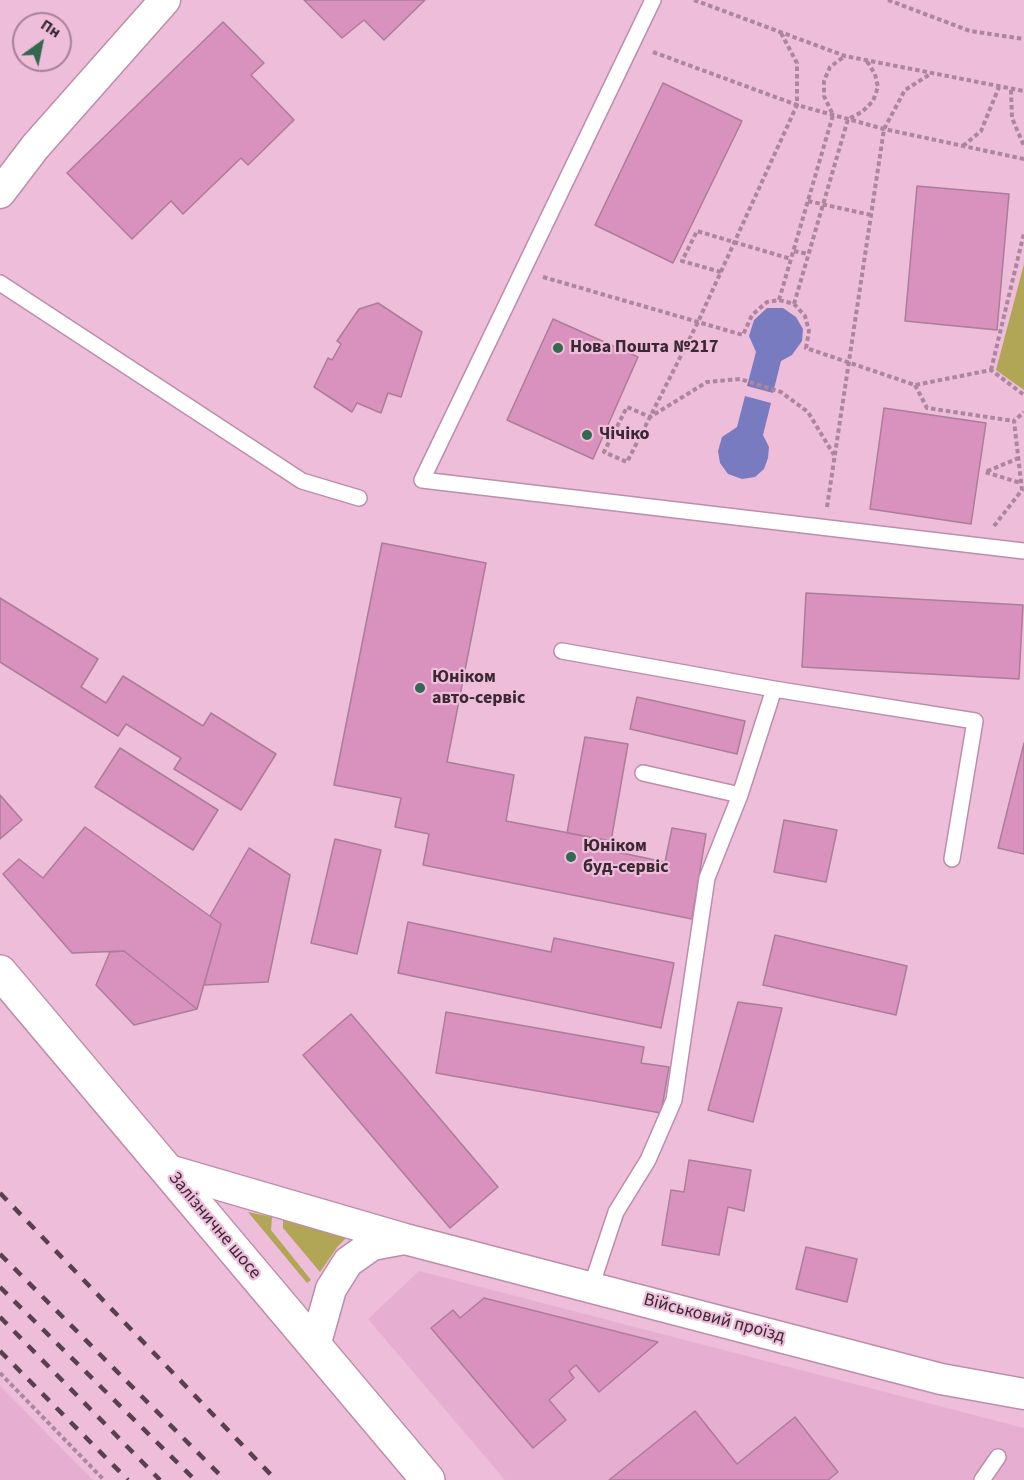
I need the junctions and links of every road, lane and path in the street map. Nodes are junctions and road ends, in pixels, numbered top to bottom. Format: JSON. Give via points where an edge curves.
{"nodes":[{"id":1,"x":165,"y":0,"type":"edge"},
{"id":2,"x":653,"y":0,"type":"edge"},
{"id":3,"x":694,"y":0,"type":"edge"},
{"id":4,"x":888,"y":0,"type":"edge"},
{"id":5,"x":781,"y":33,"type":"junction"},
{"id":6,"x":1024,"y":39,"type":"edge"},
{"id":7,"x":632,"y":44,"type":"junction"},
{"id":8,"x":844,"y":56,"type":"junction"},
{"id":9,"x":866,"y":60,"type":"junction"},
{"id":10,"x":932,"y":73,"type":"junction"},
{"id":11,"x":999,"y":87,"type":"junction"},
{"id":12,"x":1011,"y":90,"type":"junction"},
{"id":13,"x":1024,"y":91,"type":"edge"},
{"id":14,"x":797,"y":105,"type":"junction"},
{"id":15,"x":833,"y":114,"type":"junction"},
{"id":16,"x":848,"y":119,"type":"junction"},
{"id":17,"x":885,"y":129,"type":"junction"},
{"id":18,"x":1024,"y":146,"type":"edge"},
{"id":19,"x":962,"y":147,"type":"junction"},
{"id":20,"x":1024,"y":159,"type":"edge"},
{"id":21,"x":0,"y":193,"type":"edge"},
{"id":22,"x":808,"y":201,"type":"junction"},
{"id":23,"x":823,"y":205,"type":"junction"},
{"id":24,"x":871,"y":215,"type":"junction"},
{"id":25,"x":1024,"y":233,"type":"edge"},
{"id":26,"x":735,"y":240,"type":"junction"},
{"id":27,"x":794,"y":251,"type":"junction"},
{"id":28,"x":1023,"y":252,"type":"edge"},
{"id":29,"x":808,"y":254,"type":"junction"},
{"id":30,"x":791,"y":259,"type":"junction"},
{"id":31,"x":525,"y":272,"type":"junction"},
{"id":32,"x":721,"y":272,"type":"junction"},
{"id":33,"x":0,"y":282,"type":"edge"},
{"id":34,"x":779,"y":300,"type":"junction"},
{"id":35,"x":794,"y":304,"type":"junction"},
{"id":36,"x":698,"y":322,"type":"junction"},
{"id":37,"x":847,"y":364,"type":"junction"},
{"id":38,"x":991,"y":370,"type":"junction"},
{"id":39,"x":915,"y":385,"type":"junction"},
{"id":40,"x":1024,"y":395,"type":"edge"},
{"id":41,"x":1024,"y":412,"type":"edge"},
{"id":42,"x":650,"y":417,"type":"junction"},
{"id":43,"x":1014,"y":421,"type":"junction"},
{"id":44,"x":834,"y":455,"type":"junction"},
{"id":45,"x":1019,"y":458,"type":"junction"},
{"id":46,"x":1022,"y":483,"type":"junction"},
{"id":47,"x":359,"y":498,"type":"dead end"},
{"id":48,"x":827,"y":508,"type":"dead end"},
{"id":49,"x":992,"y":529,"type":"dead end"},
{"id":50,"x":1024,"y":551,"type":"edge"},
{"id":51,"x":562,"y":651,"type":"dead end"},
{"id":52,"x":774,"y":689,"type":"junction"},
{"id":53,"x":643,"y":773,"type":"dead end"},
{"id":54,"x":740,"y":795,"type":"junction"},
{"id":55,"x":952,"y":859,"type":"dead end"},
{"id":56,"x":0,"y":972,"type":"edge"},
{"id":57,"x":165,"y":1169,"type":"junction"},
{"id":58,"x":405,"y":1239,"type":"junction"},
{"id":59,"x":591,"y":1287,"type":"junction"},
{"id":60,"x":315,"y":1346,"type":"junction"},
{"id":61,"x":0,"y":1373,"type":"edge"},
{"id":62,"x":1024,"y":1394,"type":"edge"},
{"id":63,"x":998,"y":1457,"type":"dead end"},
{"id":64,"x":104,"y":1480,"type":"edge"},
{"id":65,"x":428,"y":1480,"type":"edge"},
{"id":66,"x":982,"y":1480,"type":"edge"}],
"edges":[{"from":1,"to":21,"type":"street","via":[[35,147]]},
{"from":2,"to":7,"type":"lane"},
{"from":3,"to":5,"type":"path"},
{"from":4,"to":6,"type":"path","via":[[970,31]]},
{"from":5,"to":8,"type":"path"},
{"from":5,"to":14,"type":"path","via":[[797,63]]},
{"from":7,"to":14,"type":"path"},
{"from":7,"to":31,"type":"lane"},
{"from":8,"to":9,"type":"path"},
{"from":8,"to":15,"type":"path","via":[[830,67],[824,81],[824,96]]},
{"from":9,"to":10,"type":"path"},
{"from":9,"to":16,"type":"path","via":[[878,87],[873,101]]},
{"from":10,"to":11,"type":"path"},
{"from":10,"to":17,"type":"path","via":[[905,90]]},
{"from":11,"to":12,"type":"path"},
{"from":11,"to":19,"type":"path","via":[[981,131]]},
{"from":12,"to":13,"type":"path"},
{"from":12,"to":18,"type":"path","via":[[1012,117]]},
{"from":14,"to":15,"type":"path"},
{"from":14,"to":26,"type":"path"},
{"from":15,"to":16,"type":"path"},
{"from":15,"to":22,"type":"path"},
{"from":16,"to":17,"type":"path"},
{"from":16,"to":23,"type":"path"},
{"from":17,"to":19,"type":"path"},
{"from":17,"to":24,"type":"path"},
{"from":19,"to":20,"type":"path"},
{"from":22,"to":23,"type":"path"},
{"from":22,"to":27,"type":"path"},
{"from":23,"to":24,"type":"path"},
{"from":23,"to":29,"type":"path"},
{"from":24,"to":37,"type":"path"},
{"from":25,"to":28,"type":"path"},
{"from":26,"to":30,"type":"path"},
{"from":26,"to":32,"type":"path"},
{"from":26,"to":32,"type":"path","via":[[697,231],[682,261]]},
{"from":27,"to":29,"type":"path"},
{"from":27,"to":30,"type":"path"},
{"from":28,"to":38,"type":"path"},
{"from":29,"to":35,"type":"path"},
{"from":30,"to":34,"type":"path"},
{"from":31,"to":36,"type":"path"},
{"from":31,"to":50,"type":"lane","via":[[422,480]]},
{"from":32,"to":36,"type":"path"},
{"from":33,"to":47,"type":"lane","via":[[302,481]]},
{"from":34,"to":35,"type":"path"},
{"from":34,"to":36,"type":"path","via":[[767,302],[752,315],[743,335]]},
{"from":35,"to":37,"type":"path","via":[[805,316],[809,331],[806,348]]},
{"from":36,"to":42,"type":"path"},
{"from":37,"to":39,"type":"path"},
{"from":37,"to":44,"type":"path"},
{"from":38,"to":39,"type":"path"},
{"from":38,"to":40,"type":"path"},
{"from":39,"to":43,"type":"path","via":[[927,408]]},
{"from":41,"to":43,"type":"path"},
{"from":42,"to":42,"type":"path","via":[[627,462],[604,452],[627,407]]},
{"from":42,"to":44,"type":"path","via":[[707,382],[740,380],[781,392],[808,412]]},
{"from":43,"to":45,"type":"path"},
{"from":44,"to":48,"type":"path"},
{"from":45,"to":46,"type":"path"},
{"from":45,"to":46,"type":"path","via":[[985,472]]},
{"from":46,"to":49,"type":"path","via":[[1022,490]]},
{"from":51,"to":52,"type":"lane"},
{"from":52,"to":54,"type":"lane"},
{"from":52,"to":55,"type":"lane","via":[[975,721]]},
{"from":53,"to":54,"type":"lane"},
{"from":54,"to":59,"type":"lane","via":[[707,878],[674,1100],[648,1160],[616,1212]]},
{"from":56,"to":57,"type":"street","name":"Залізничне шосе"},
{"from":57,"to":58,"type":"street","name":"Військовий проїзд"},
{"from":57,"to":60,"type":"street","name":"Залізничне шосе"},
{"from":58,"to":59,"type":"street","name":"Військовий проїзд"},
{"from":58,"to":60,"type":"street","name":"Військовий проїзд","via":[[372,1245],[348,1262],[331,1289]]},
{"from":59,"to":62,"type":"street","name":"Військовий проїзд","via":[[941,1379]]},
{"from":60,"to":65,"type":"street","name":"Залізничне шосе"},
{"from":61,"to":64,"type":"path"},
{"from":63,"to":66,"type":"lane"}]}
